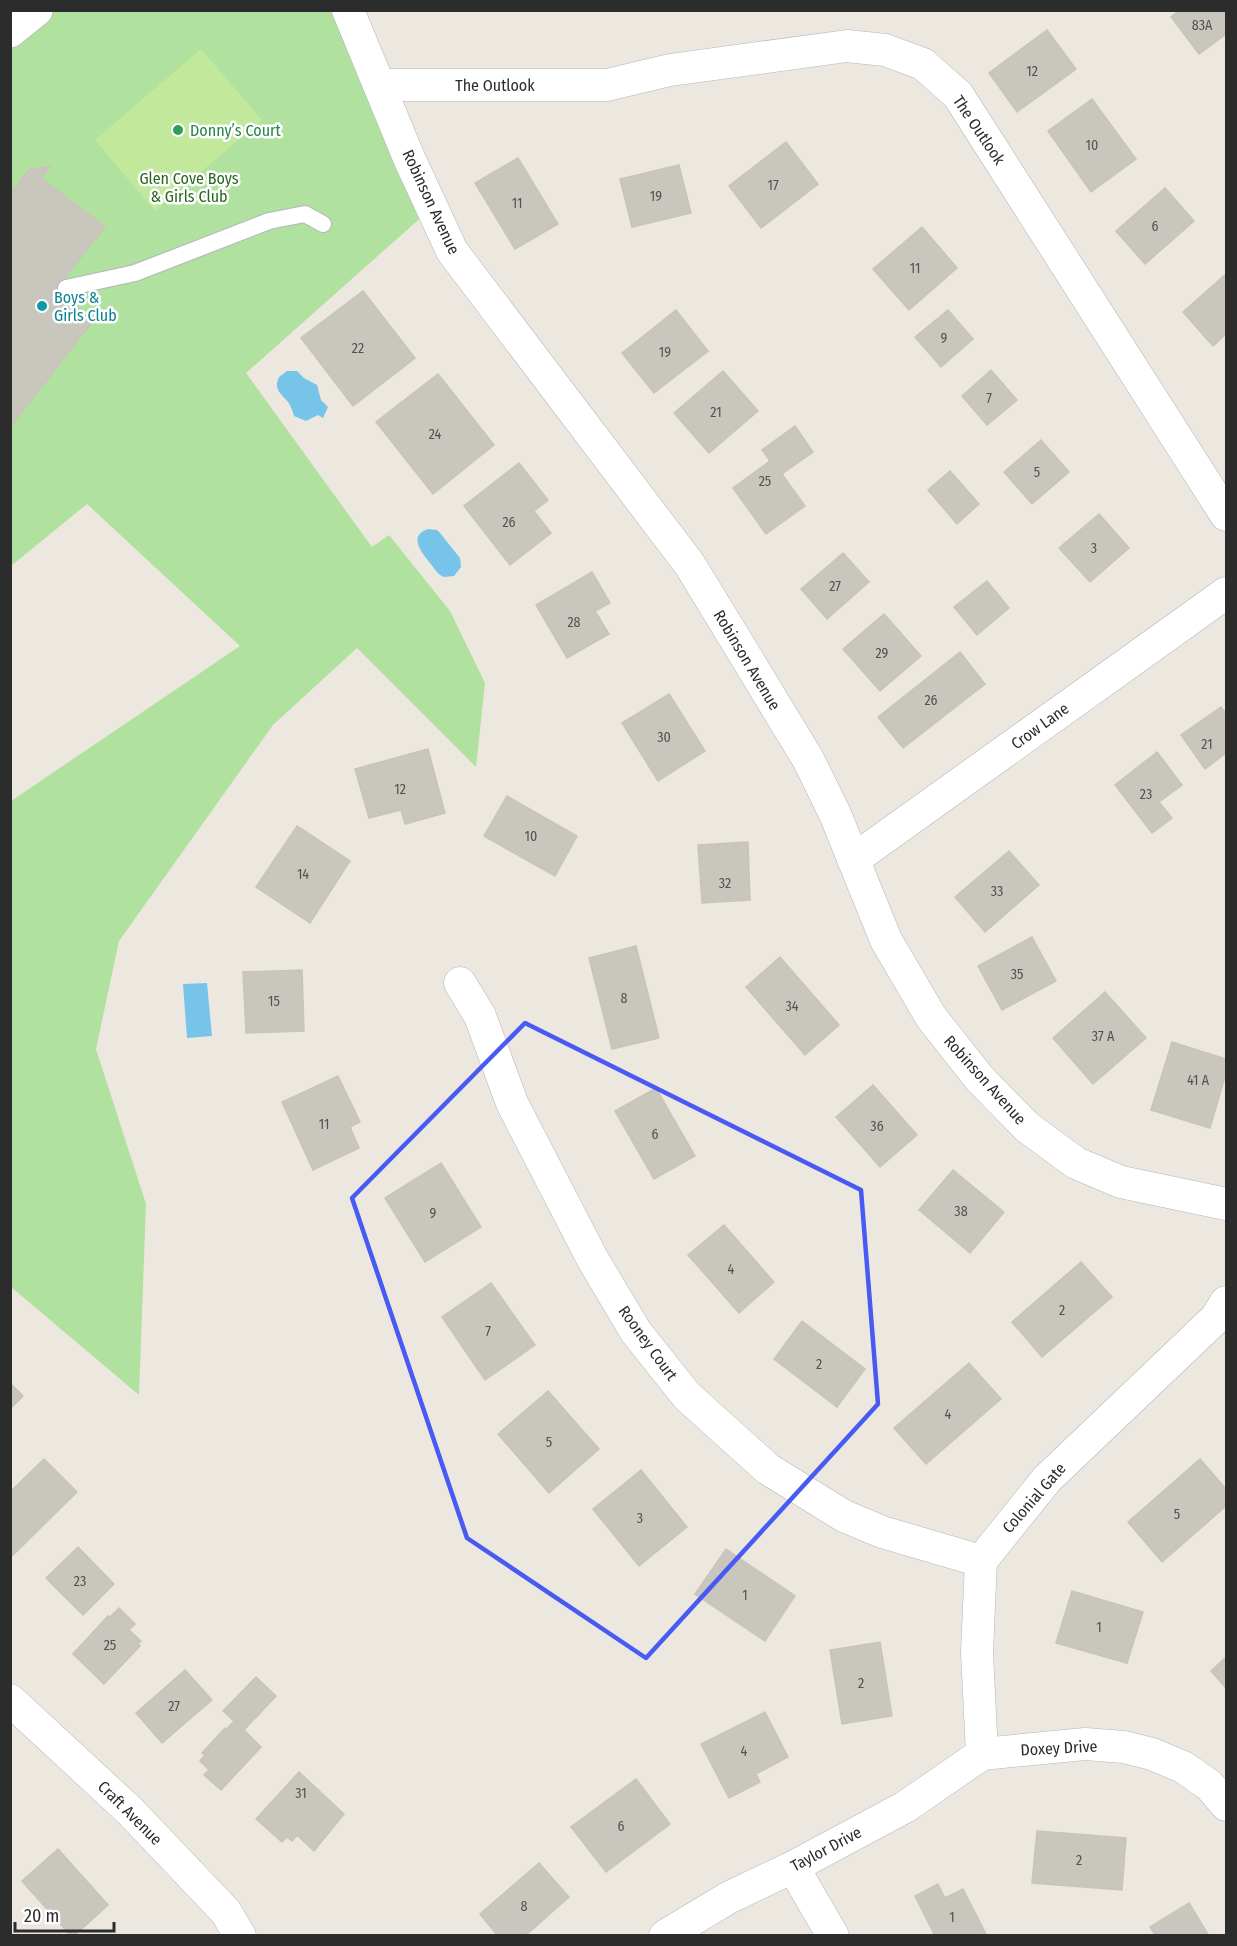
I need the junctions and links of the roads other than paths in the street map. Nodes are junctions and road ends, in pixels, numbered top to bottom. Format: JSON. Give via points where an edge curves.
{"nodes":[{"id":1,"x":36,"y":10,"type":"edge"},
{"id":2,"x":348,"y":10,"type":"edge"},
{"id":3,"x":10,"y":31,"type":"edge"},
{"id":4,"x":379,"y":85,"type":"junction"},
{"id":5,"x":323,"y":224,"type":"dead end"},
{"id":6,"x":66,"y":288,"type":"dead end"},
{"id":7,"x":1227,"y":515,"type":"edge"},
{"id":8,"x":1227,"y":592,"type":"edge"},
{"id":9,"x":853,"y":860,"type":"junction"},
{"id":10,"x":460,"y":982,"type":"dead end"},
{"id":11,"x":1227,"y":1204,"type":"edge"},
{"id":12,"x":1227,"y":1302,"type":"edge"},
{"id":13,"x":981,"y":1561,"type":"junction"},
{"id":14,"x":10,"y":1700,"type":"edge"},
{"id":15,"x":982,"y":1754,"type":"junction"},
{"id":16,"x":1227,"y":1805,"type":"edge"},
{"id":17,"x":794,"y":1867,"type":"junction"},
{"id":18,"x":240,"y":1935,"type":"edge"},
{"id":19,"x":665,"y":1935,"type":"edge"},
{"id":20,"x":833,"y":1935,"type":"edge"}],
"edges":[{"from":1,"to":3,"type":"main road"},
{"from":2,"to":4,"type":"street","name":"Robinson Avenue"},
{"from":4,"to":7,"type":"street","name":"The Outlook","via":[[607,85],[670,70],[847,46],[885,50],[923,64],[958,95]]},
{"from":4,"to":9,"type":"street","name":"Robinson Avenue","via":[[452,250],[690,566],[808,759]]},
{"from":5,"to":6,"type":"lane","via":[[305,214],[269,220],[135,273]]},
{"from":8,"to":9,"type":"street","name":"Crow Lane"},
{"from":9,"to":11,"type":"street","name":"Robinson Avenue","via":[[886,940],[931,1017],[980,1078],[1027,1126],[1076,1163],[1121,1182]]},
{"from":10,"to":13,"type":"street","name":"Rooney Court","via":[[480,1016],[512,1103],[592,1258],[636,1332],[687,1396],[768,1469],[844,1516],[882,1532]]},
{"from":12,"to":13,"type":"street","name":"Colonial Gate","via":[[1216,1318],[1047,1479]]},
{"from":13,"to":15,"type":"street","via":[[977,1653]]},
{"from":14,"to":18,"type":"street","name":"Craft Avenue","via":[[130,1811],[226,1912]]},
{"from":15,"to":16,"type":"street","name":"Doxey Drive","via":[[1085,1744],[1124,1747],[1183,1767],[1209,1785]]},
{"from":15,"to":17,"type":"street","name":"Taylor Drive","via":[[905,1807]]},
{"from":17,"to":19,"type":"street","name":"Taylor Drive","via":[[728,1898]]},
{"from":17,"to":20,"type":"street"}]}
